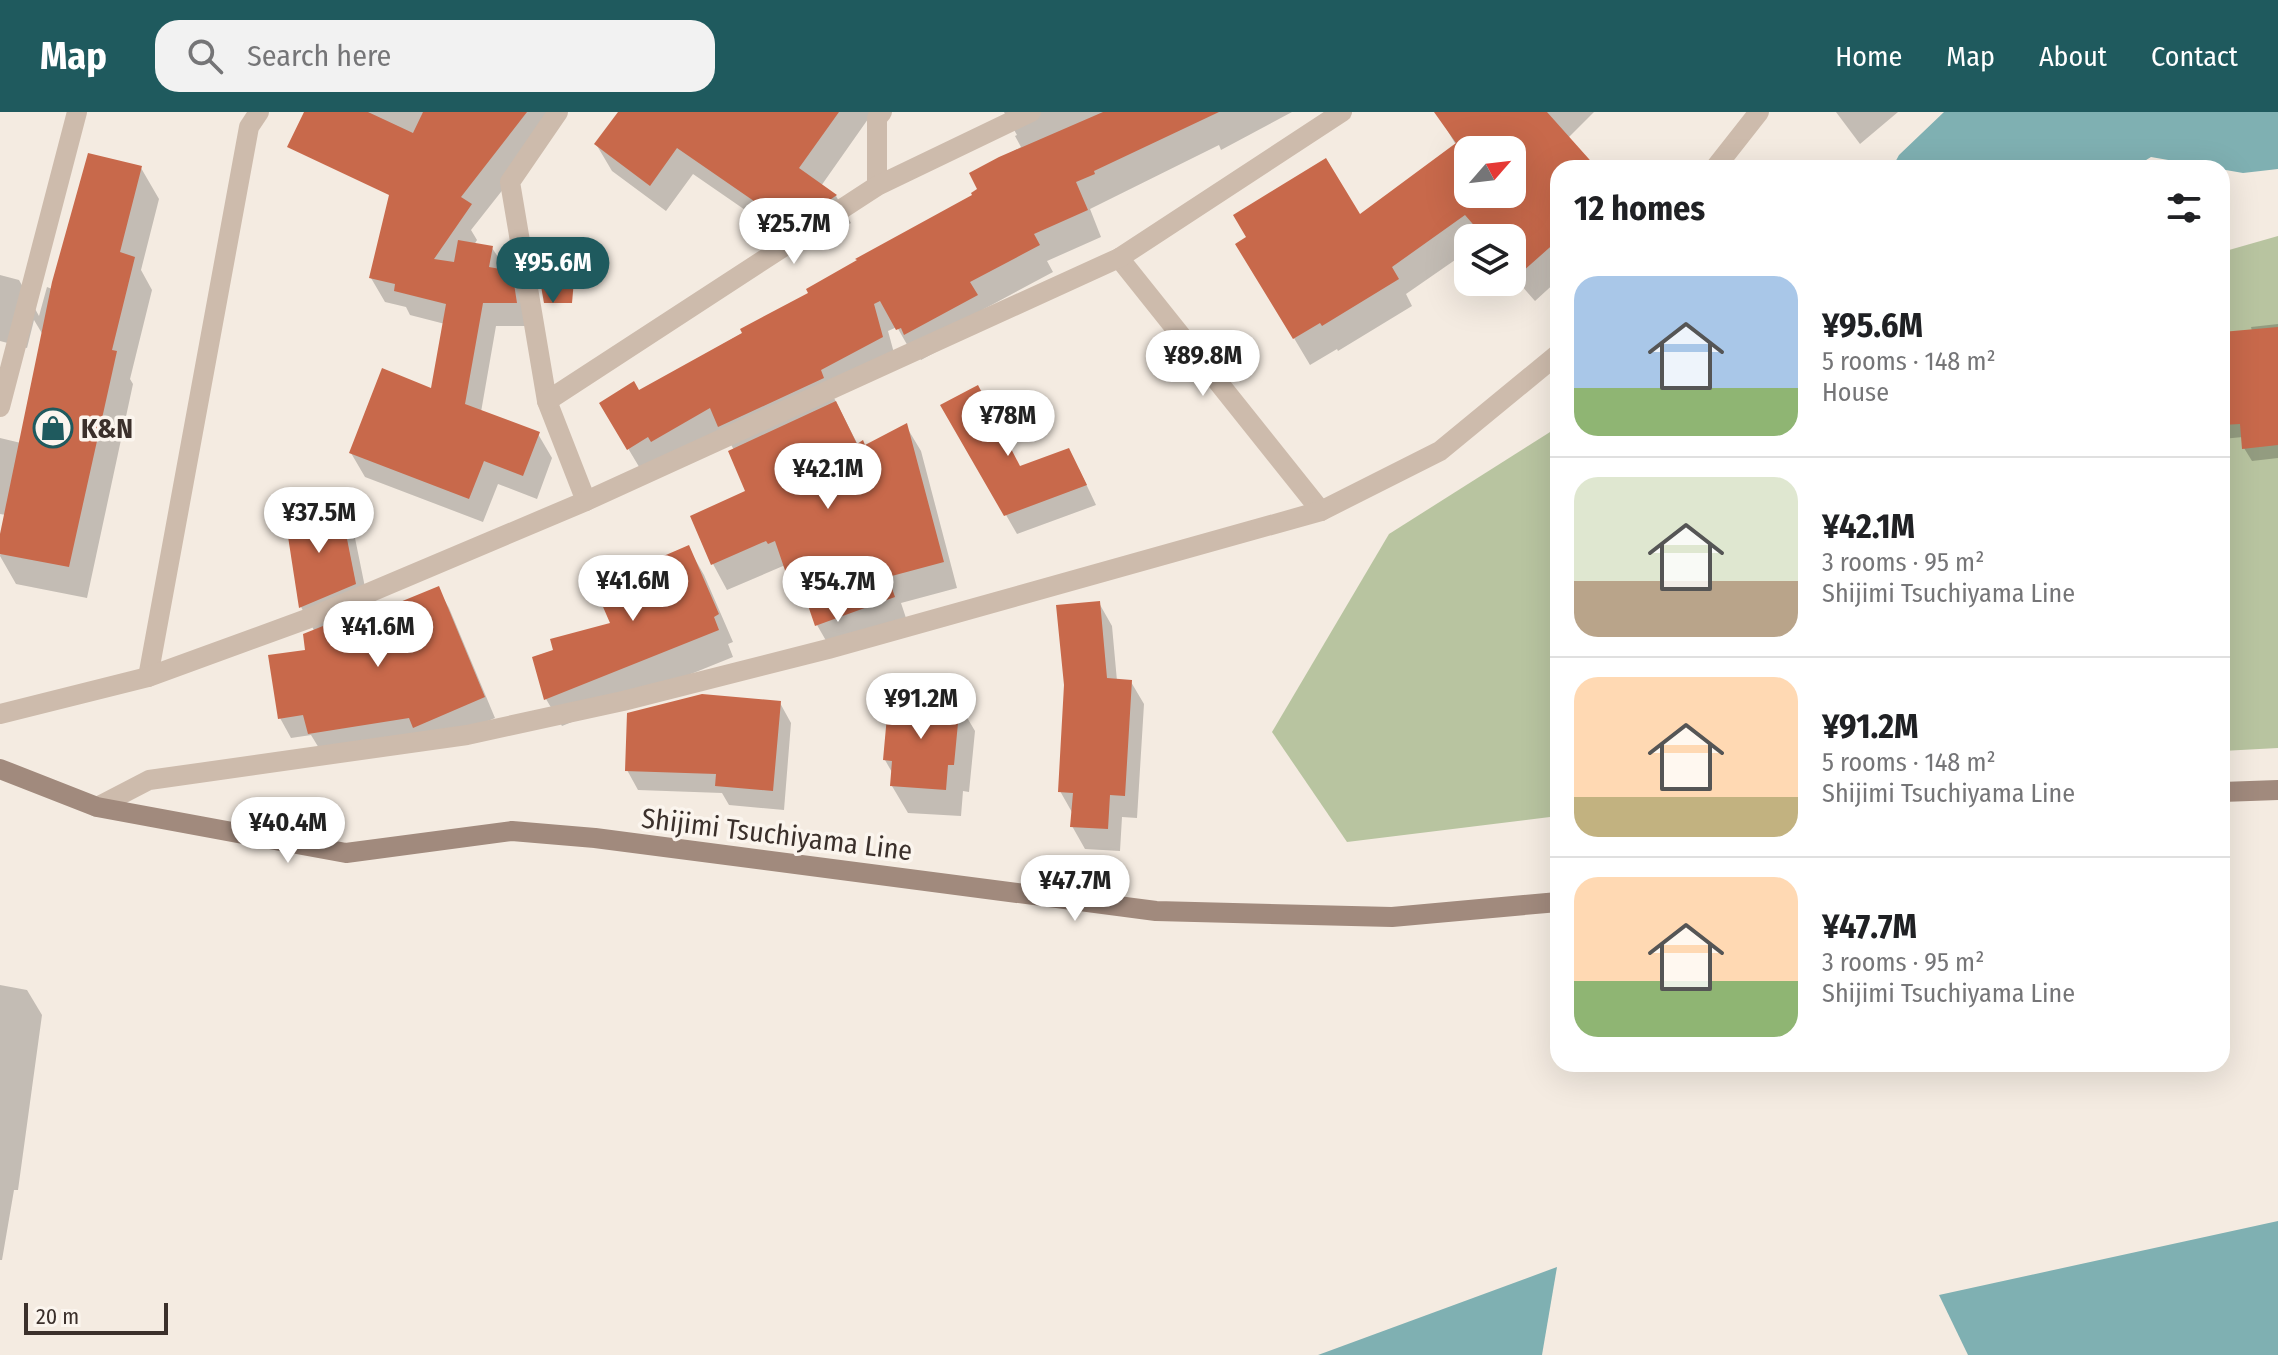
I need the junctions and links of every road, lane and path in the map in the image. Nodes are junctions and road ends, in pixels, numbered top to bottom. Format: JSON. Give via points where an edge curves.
{"nodes":[{"id":1,"x":259,"y":112,"type":"edge"},
{"id":2,"x":558,"y":112,"type":"edge"},
{"id":3,"x":882,"y":112,"type":"edge"},
{"id":4,"x":1031,"y":112,"type":"edge"},
{"id":5,"x":1342,"y":112,"type":"edge"},
{"id":6,"x":1759,"y":112,"type":"edge"},
{"id":7,"x":74,"y":113,"type":"edge"},
{"id":8,"x":1721,"y":160,"type":"edge"},
{"id":9,"x":877,"y":186,"type":"junction"},
{"id":10,"x":1119,"y":258,"type":"junction"},
{"id":11,"x":1550,"y":361,"type":"edge"},
{"id":12,"x":547,"y":401,"type":"junction"},
{"id":13,"x":0,"y":406,"type":"edge"},
{"id":14,"x":586,"y":501,"type":"junction"},
{"id":15,"x":1321,"y":511,"type":"junction"},
{"id":16,"x":148,"y":677,"type":"junction"},
{"id":17,"x":0,"y":714,"type":"edge"},
{"id":18,"x":0,"y":769,"type":"edge"},
{"id":19,"x":2278,"y":790,"type":"edge"},
{"id":20,"x":2230,"y":792,"type":"edge"},
{"id":21,"x":97,"y":807,"type":"junction"},
{"id":22,"x":1550,"y":903,"type":"edge"}],
"edges":[{"from":1,"to":16,"type":"street","via":[[249,127]]},
{"from":2,"to":12,"type":"street","via":[[510,182]]},
{"from":3,"to":9,"type":"street","via":[[877,118]]},
{"from":4,"to":9,"type":"street"},
{"from":5,"to":10,"type":"street"},
{"from":6,"to":8,"type":"street"},
{"from":7,"to":13,"type":"street"},
{"from":9,"to":12,"type":"street"},
{"from":10,"to":14,"type":"street"},
{"from":10,"to":15,"type":"street"},
{"from":11,"to":15,"type":"street","via":[[1440,451]]},
{"from":12,"to":14,"type":"street"},
{"from":14,"to":16,"type":"street","via":[[307,619]]},
{"from":15,"to":21,"type":"street","via":[[623,701],[467,735],[149,780]]},
{"from":16,"to":17,"type":"street"},
{"from":18,"to":21,"type":"main road","name":"Shijimi Tsuchiyama Line"},
{"from":19,"to":20,"type":"main road"},
{"from":21,"to":22,"type":"main road","name":"Shijimi Tsuchiyama Line","via":[[346,853],[512,831],[1156,911],[1392,917]]}]}
